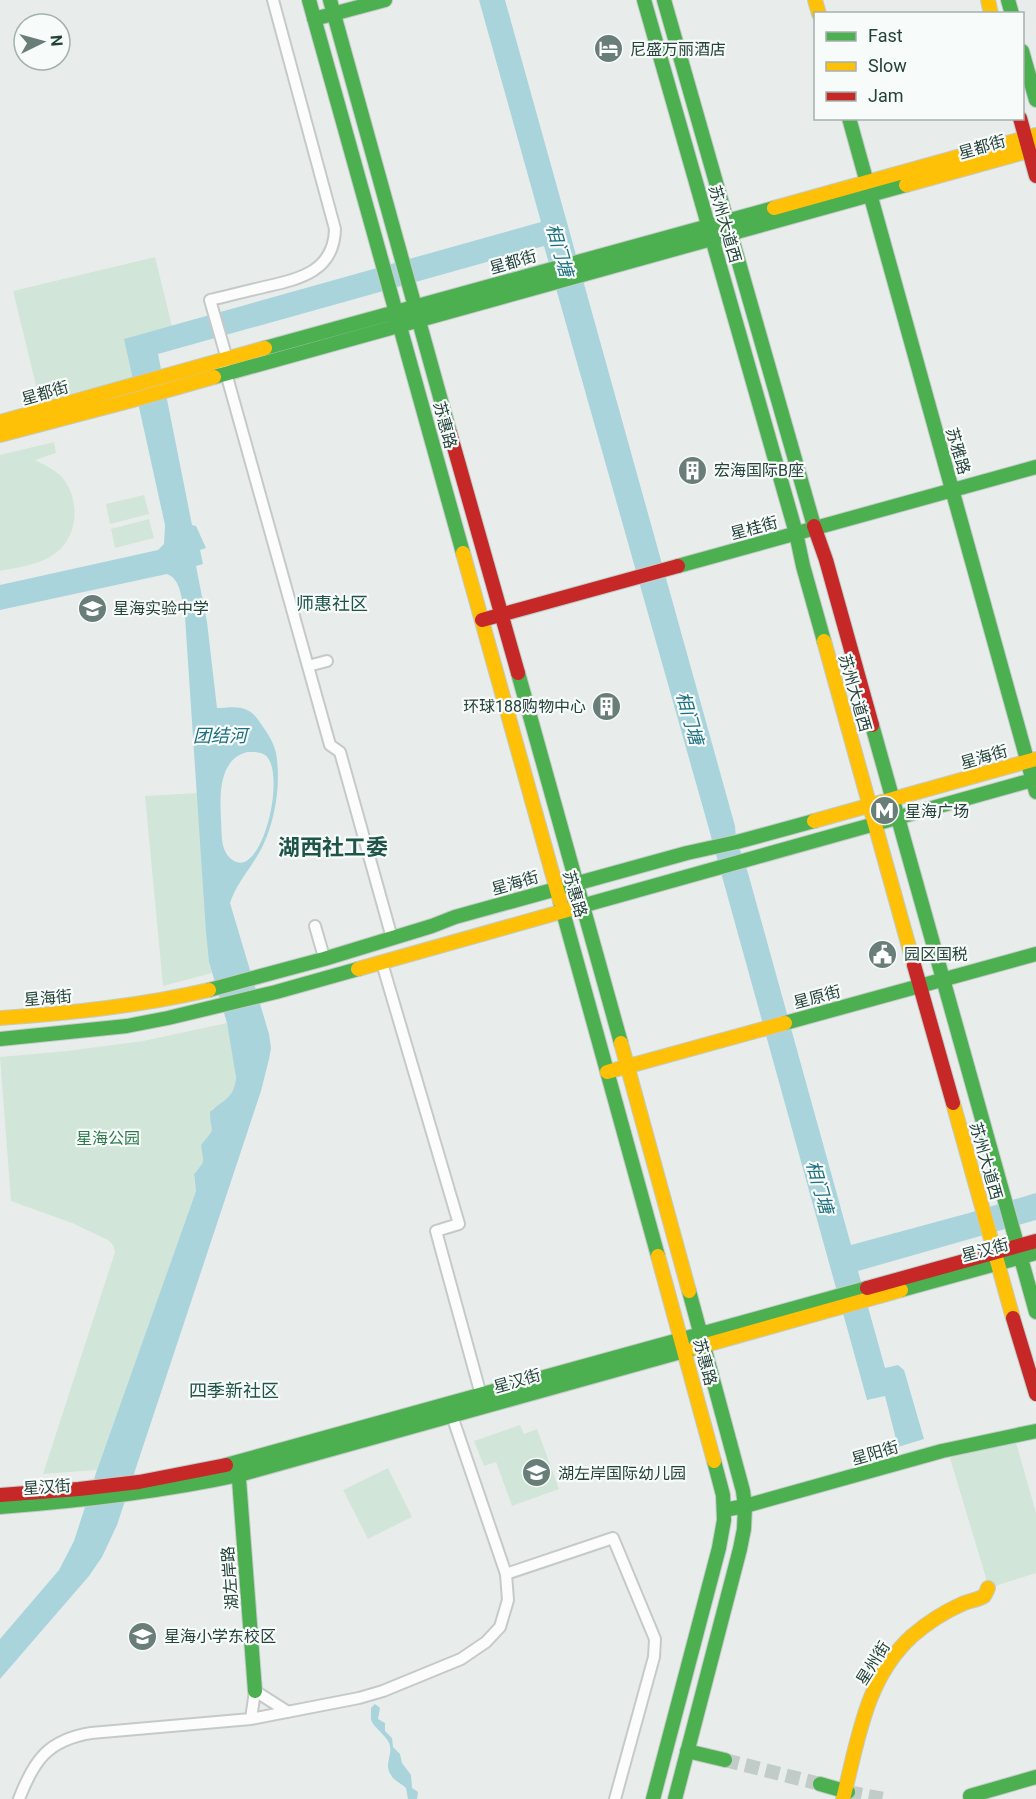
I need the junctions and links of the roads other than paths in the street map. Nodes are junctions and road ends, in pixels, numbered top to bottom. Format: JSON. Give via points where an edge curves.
{"nodes":[{"id":1,"x":273,"y":0,"type":"edge"},
{"id":2,"x":309,"y":0,"type":"edge"},
{"id":3,"x":385,"y":0,"type":"edge"},
{"id":4,"x":644,"y":0,"type":"edge"},
{"id":5,"x":664,"y":0,"type":"edge"},
{"id":6,"x":332,"y":7,"type":"edge"},
{"id":7,"x":314,"y":19,"type":"junction"},
{"id":8,"x":1024,"y":55,"type":"edge"},
{"id":9,"x":1036,"y":100,"type":"edge"},
{"id":10,"x":850,"y":120,"type":"edge"},
{"id":11,"x":1021,"y":120,"type":"edge"},
{"id":12,"x":1032,"y":143,"type":"edge"},
{"id":13,"x":1036,"y":176,"type":"edge"},
{"id":14,"x":869,"y":189,"type":"junction"},
{"id":15,"x":729,"y":228,"type":"junction"},
{"id":16,"x":710,"y":233,"type":"junction"},
{"id":17,"x":417,"y":314,"type":"junction"},
{"id":18,"x":399,"y":319,"type":"junction"},
{"id":19,"x":225,"y":364,"type":"junction"},
{"id":20,"x":0,"y":422,"type":"edge"},
{"id":21,"x":0,"y":435,"type":"edge"},
{"id":22,"x":1036,"y":467,"type":"edge"},
{"id":23,"x":952,"y":490,"type":"junction"},
{"id":24,"x":815,"y":528,"type":"junction"},
{"id":25,"x":796,"y":533,"type":"junction"},
{"id":26,"x":501,"y":615,"type":"junction"},
{"id":27,"x":482,"y":620,"type":"junction"},
{"id":28,"x":327,"y":661,"type":"dead end"},
{"id":29,"x":308,"y":666,"type":"junction"},
{"id":30,"x":1032,"y":760,"type":"edge"},
{"id":31,"x":1035,"y":784,"type":"edge"},
{"id":32,"x":893,"y":799,"type":"junction"},
{"id":33,"x":870,"y":806,"type":"junction"},
{"id":34,"x":898,"y":818,"type":"junction"},
{"id":35,"x":875,"y":824,"type":"junction"},
{"id":36,"x":577,"y":883,"type":"junction"},
{"id":37,"x":556,"y":889,"type":"junction"},
{"id":38,"x":584,"y":907,"type":"junction"},
{"id":39,"x":563,"y":912,"type":"junction"},
{"id":40,"x":315,"y":926,"type":"dead end"},
{"id":41,"x":392,"y":938,"type":"junction"},
{"id":42,"x":1036,"y":954,"type":"edge"},
{"id":43,"x":324,"y":957,"type":"junction"},
{"id":44,"x":382,"y":963,"type":"junction"},
{"id":45,"x":944,"y":980,"type":"junction"},
{"id":46,"x":920,"y":986,"type":"junction"},
{"id":47,"x":0,"y":1018,"type":"edge"},
{"id":48,"x":0,"y":1039,"type":"edge"},
{"id":49,"x":627,"y":1066,"type":"junction"},
{"id":50,"x":607,"y":1072,"type":"junction"},
{"id":51,"x":1036,"y":1241,"type":"edge"},
{"id":52,"x":1018,"y":1245,"type":"junction"},
{"id":53,"x":994,"y":1253,"type":"junction"},
{"id":54,"x":1036,"y":1253,"type":"edge"},
{"id":55,"x":832,"y":1304,"type":"junction"},
{"id":56,"x":1036,"y":1312,"type":"edge"},
{"id":57,"x":704,"y":1340,"type":"junction"},
{"id":58,"x":683,"y":1346,"type":"junction"},
{"id":59,"x":1036,"y":1394,"type":"edge"},
{"id":60,"x":481,"y":1395,"type":"junction"},
{"id":61,"x":452,"y":1416,"type":"junction"},
{"id":62,"x":1036,"y":1431,"type":"edge"},
{"id":63,"x":238,"y":1469,"type":"junction"},
{"id":64,"x":0,"y":1495,"type":"edge"},
{"id":65,"x":80,"y":1495,"type":"junction"},
{"id":66,"x":745,"y":1506,"type":"junction"},
{"id":67,"x":0,"y":1507,"type":"edge"},
{"id":68,"x":724,"y":1510,"type":"junction"},
{"id":69,"x":506,"y":1574,"type":"junction"},
{"id":70,"x":988,"y":1588,"type":"dead end"},
{"id":71,"x":255,"y":1691,"type":"junction"},
{"id":72,"x":288,"y":1712,"type":"junction"},
{"id":73,"x":251,"y":1719,"type":"junction"},
{"id":74,"x":687,"y":1751,"type":"junction"},
{"id":75,"x":724,"y":1760,"type":"tunnel mouth"},
{"id":76,"x":1036,"y":1777,"type":"edge"},
{"id":77,"x":820,"y":1784,"type":"tunnel mouth"},
{"id":78,"x":845,"y":1794,"type":"edge"},
{"id":79,"x":970,"y":1796,"type":"dead end"},
{"id":80,"x":19,"y":1799,"type":"edge"},
{"id":81,"x":615,"y":1799,"type":"edge"},
{"id":82,"x":653,"y":1799,"type":"edge"},
{"id":83,"x":675,"y":1799,"type":"edge"}],
"edges":[{"from":1,"to":19,"type":"street","via":[[335,240],[319,267],[307,274],[210,300]]},
{"from":2,"to":7,"type":"main road","name":"苏惠路"},
{"from":3,"to":6,"type":"main road"},
{"from":4,"to":16,"type":"main road","name":"苏州大道西"},
{"from":5,"to":15,"type":"main road","name":"苏州大道西"},
{"from":6,"to":7,"type":"main road"},
{"from":6,"to":17,"type":"main road","name":"苏惠路"},
{"from":7,"to":18,"type":"main road","name":"苏惠路"},
{"from":8,"to":9,"type":"main road"},
{"from":10,"to":14,"type":"main road","name":"苏雅路"},
{"from":11,"to":12,"type":"main road"},
{"from":12,"to":13,"type":"main road"},
{"from":12,"to":14,"type":"main road","name":"星都街"},
{"from":14,"to":15,"type":"main road","name":"星都街"},
{"from":14,"to":23,"type":"main road","name":"苏雅路"},
{"from":15,"to":16,"type":"main road","name":"星都街"},
{"from":15,"to":24,"type":"main road","name":"苏州大道西"},
{"from":16,"to":17,"type":"main road","name":"星都街","via":[[550,284]]},
{"from":16,"to":17,"type":"main road","name":"星都街","via":[[545,270]]},
{"from":16,"to":25,"type":"main road","name":"苏州大道西"},
{"from":17,"to":18,"type":"main road","name":"星都街"},
{"from":17,"to":26,"type":"main road","name":"苏惠路"},
{"from":18,"to":19,"type":"main road","name":"星都街"},
{"from":18,"to":27,"type":"main road","name":"苏惠路"},
{"from":19,"to":20,"type":"main road","name":"星都街","via":[[166,375]]},
{"from":19,"to":21,"type":"main road","name":"星都街","via":[[171,389]]},
{"from":19,"to":29,"type":"street"},
{"from":22,"to":23,"type":"main road","name":"星桂街"},
{"from":23,"to":24,"type":"main road","name":"星桂街"},
{"from":23,"to":30,"type":"main road","name":"苏雅路"},
{"from":24,"to":25,"type":"main road","name":"星桂街"},
{"from":24,"to":32,"type":"main road","name":"苏州大道西"},
{"from":25,"to":26,"type":"main road","name":"星桂街"},
{"from":25,"to":33,"type":"main road","name":"苏州大道西"},
{"from":26,"to":27,"type":"main road","name":"星桂街"},
{"from":26,"to":36,"type":"main road","name":"苏惠路"},
{"from":27,"to":37,"type":"main road","name":"苏惠路"},
{"from":28,"to":29,"type":"street"},
{"from":29,"to":41,"type":"street","via":[[330,745],[340,752]]},
{"from":30,"to":31,"type":"main road","name":"苏雅路"},
{"from":30,"to":32,"type":"main road","name":"星海街"},
{"from":31,"to":34,"type":"main road"},
{"from":32,"to":33,"type":"main road","name":"星海街"},
{"from":32,"to":34,"type":"main road","name":"苏州大道西"},
{"from":33,"to":35,"type":"main road","name":"苏州大道西"},
{"from":33,"to":36,"type":"main road","name":"星海街"},
{"from":34,"to":35,"type":"main road"},
{"from":34,"to":45,"type":"main road","name":"苏州大道西"},
{"from":35,"to":38,"type":"main road"},
{"from":35,"to":46,"type":"main road","name":"苏州大道西"},
{"from":36,"to":37,"type":"main road","name":"星海街"},
{"from":36,"to":38,"type":"main road","name":"苏惠路"},
{"from":37,"to":39,"type":"main road","name":"苏惠路"},
{"from":37,"to":41,"type":"main road","name":"星海街"},
{"from":38,"to":39,"type":"main road"},
{"from":38,"to":49,"type":"main road","name":"苏惠路"},
{"from":39,"to":44,"type":"main road"},
{"from":39,"to":50,"type":"main road","name":"苏惠路"},
{"from":40,"to":43,"type":"street"},
{"from":41,"to":43,"type":"main road","name":"星海街"},
{"from":42,"to":45,"type":"main road","name":"星原街"},
{"from":43,"to":47,"type":"main road","name":"星海街","via":[[124,1007]]},
{"from":44,"to":48,"type":"main road","via":[[127,1026]]},
{"from":44,"to":60,"type":"street","via":[[459,1224],[436,1231]]},
{"from":45,"to":46,"type":"main road","name":"星原街"},
{"from":45,"to":52,"type":"main road","name":"苏州大道西"},
{"from":46,"to":49,"type":"main road","name":"星原街"},
{"from":46,"to":53,"type":"main road","name":"苏州大道西"},
{"from":49,"to":50,"type":"main road","name":"星原街"},
{"from":49,"to":57,"type":"main road","name":"苏惠路"},
{"from":50,"to":58,"type":"main road","name":"苏惠路"},
{"from":51,"to":52,"type":"main road","name":"星汉街"},
{"from":52,"to":53,"type":"main road","name":"星汉街"},
{"from":52,"to":54,"type":"main road","name":"星汉街"},
{"from":52,"to":56,"type":"main road","name":"苏州大道西"},
{"from":53,"to":55,"type":"main road","name":"星汉街"},
{"from":53,"to":59,"type":"main road","name":"苏州大道西"},
{"from":55,"to":57,"type":"main road","name":"星汉街","via":[[788,1323]]},
{"from":55,"to":57,"type":"main road","name":"星汉街","via":[[808,1305]]},
{"from":57,"to":58,"type":"main road","name":"星汉街"},
{"from":57,"to":66,"type":"main road","name":"苏惠路"},
{"from":58,"to":60,"type":"main road","name":"星汉街"},
{"from":58,"to":61,"type":"main road","name":"星汉街"},
{"from":58,"to":68,"type":"main road","name":"苏惠路"},
{"from":60,"to":63,"type":"main road","name":"星汉街"},
{"from":61,"to":63,"type":"main road","name":"星汉街"},
{"from":61,"to":69,"type":"street"},
{"from":62,"to":66,"type":"main road","name":"星阳街","via":[[942,1451]]},
{"from":63,"to":65,"type":"main road","name":"星汉街"},
{"from":63,"to":71,"type":"main road","name":"湖左岸路"},
{"from":64,"to":65,"type":"main road","name":"星汉街"},
{"from":65,"to":67,"type":"main road","name":"星汉街"},
{"from":66,"to":68,"type":"main road","name":"星阳街"},
{"from":66,"to":74,"type":"main road","name":"苏惠路","via":[[740,1549]]},
{"from":68,"to":82,"type":"main road","name":"苏惠路","via":[[719,1548]]},
{"from":69,"to":72,"type":"street","via":[[508,1600],[500,1627],[461,1659],[374,1694]]},
{"from":69,"to":81,"type":"street","via":[[613,1538],[655,1639],[654,1657]]},
{"from":70,"to":78,"type":"main road","name":"星州街","via":[[982,1597],[927,1623],[888,1663],[868,1703]]},
{"from":71,"to":72,"type":"street"},
{"from":71,"to":73,"type":"street"},
{"from":72,"to":73,"type":"street"},
{"from":73,"to":80,"type":"street","via":[[69,1738],[42,1755]]},
{"from":74,"to":75,"type":"main road"},
{"from":74,"to":83,"type":"main road","name":"苏惠路"},
{"from":76,"to":79,"type":"main road"},
{"from":77,"to":78,"type":"main road"}]}
